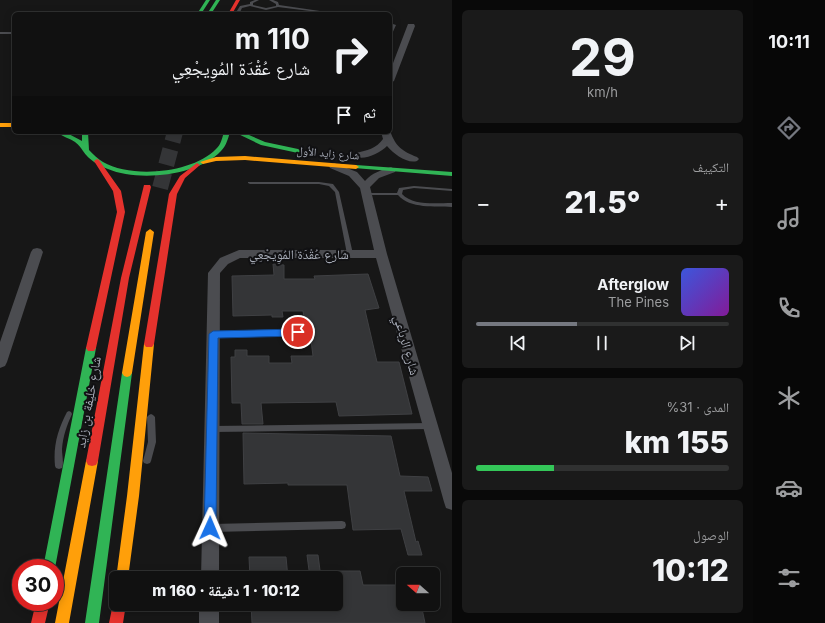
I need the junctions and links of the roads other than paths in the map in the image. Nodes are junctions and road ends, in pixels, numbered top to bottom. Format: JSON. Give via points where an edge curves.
{"nodes":[{"id":1,"x":203,"y":0,"type":"edge"},
{"id":2,"x":208,"y":0,"type":"edge"},
{"id":3,"x":218,"y":0,"type":"edge"},
{"id":4,"x":228,"y":0,"type":"edge"},
{"id":5,"x":238,"y":0,"type":"edge"},
{"id":6,"x":256,"y":0,"type":"edge"},
{"id":7,"x":270,"y":0,"type":"edge"},
{"id":8,"x":251,"y":5,"type":"junction"},
{"id":9,"x":278,"y":6,"type":"junction"},
{"id":10,"x":256,"y":8,"type":"junction"},
{"id":11,"x":318,"y":10,"type":"dead end"},
{"id":12,"x":198,"y":12,"type":"edge"},
{"id":13,"x":199,"y":12,"type":"edge"},
{"id":14,"x":210,"y":12,"type":"edge"},
{"id":15,"x":221,"y":12,"type":"edge"},
{"id":16,"x":231,"y":12,"type":"edge"},
{"id":17,"x":238,"y":12,"type":"edge"},
{"id":18,"x":254,"y":12,"type":"edge"},
{"id":19,"x":394,"y":25,"type":"dead end"},
{"id":20,"x":411,"y":26,"type":"dead end"},
{"id":21,"x":392,"y":30,"type":"edge"},
{"id":22,"x":0,"y":33,"type":"edge"},
{"id":23,"x":12,"y":33,"type":"edge"},
{"id":24,"x":392,"y":73,"type":"edge"},
{"id":25,"x":0,"y":124,"type":"edge"},
{"id":26,"x":12,"y":125,"type":"edge"},
{"id":27,"x":64,"y":134,"type":"edge"},
{"id":28,"x":84,"y":134,"type":"edge"},
{"id":29,"x":227,"y":134,"type":"edge"},
{"id":30,"x":241,"y":134,"type":"edge"},
{"id":31,"x":386,"y":136,"type":"edge"},
{"id":32,"x":86,"y":148,"type":"junction"},
{"id":33,"x":308,"y":152,"type":"dead end"},
{"id":34,"x":356,"y":155,"type":"joint"},
{"id":35,"x":418,"y":160,"type":"joint"},
{"id":36,"x":97,"y":161,"type":"junction"},
{"id":37,"x":200,"y":164,"type":"junction"},
{"id":38,"x":334,"y":166,"type":"junction"},
{"id":39,"x":391,"y":170,"type":"junction"},
{"id":40,"x":452,"y":174,"type":"edge"},
{"id":41,"x":250,"y":183,"type":"dead end"},
{"id":42,"x":147,"y":187,"type":"dead end"},
{"id":43,"x":366,"y":190,"type":"junction"},
{"id":44,"x":452,"y":190,"type":"edge"},
{"id":45,"x":399,"y":194,"type":"junction"},
{"id":46,"x":452,"y":205,"type":"edge"},
{"id":47,"x":152,"y":222,"type":"dead end"},
{"id":48,"x":37,"y":252,"type":"dead end"},
{"id":49,"x":350,"y":254,"type":"junction"},
{"id":50,"x":381,"y":254,"type":"junction"},
{"id":51,"x":298,"y":332,"type":"dead end"},
{"id":52,"x":213,"y":334,"type":"junction"},
{"id":53,"x":0,"y":362,"type":"edge"},
{"id":54,"x":82,"y":396,"type":"junction"},
{"id":55,"x":144,"y":397,"type":"junction"},
{"id":56,"x":430,"y":426,"type":"junction"},
{"id":57,"x":212,"y":429,"type":"junction"},
{"id":58,"x":65,"y":486,"type":"junction"},
{"id":59,"x":134,"y":487,"type":"junction"},
{"id":60,"x":452,"y":502,"type":"edge"},
{"id":61,"x":342,"y":525,"type":"dead end"},
{"id":62,"x":210,"y":528,"type":"junction"},
{"id":63,"x":51,"y":559,"type":"edge"},
{"id":64,"x":123,"y":571,"type":"edge"},
{"id":65,"x":210,"y":571,"type":"edge"},
{"id":66,"x":40,"y":611,"type":"edge"},
{"id":67,"x":118,"y":611,"type":"edge"},
{"id":68,"x":209,"y":611,"type":"edge"},
{"id":69,"x":38,"y":623,"type":"edge"},
{"id":70,"x":62,"y":623,"type":"edge"},
{"id":71,"x":92,"y":623,"type":"edge"},
{"id":72,"x":116,"y":623,"type":"edge"},
{"id":73,"x":209,"y":623,"type":"edge"}],
"edges":[{"from":1,"to":12,"type":"lane"},
{"from":2,"to":13,"type":"main road"},
{"from":3,"to":14,"type":"main road"},
{"from":4,"to":15,"type":"main road"},
{"from":5,"to":16,"type":"main road"},
{"from":6,"to":8,"type":"lane"},
{"from":7,"to":9,"type":"lane"},
{"from":8,"to":10,"type":"lane"},
{"from":8,"to":17,"type":"lane","via":[[241,7]]},
{"from":9,"to":10,"type":"lane","via":[[269,9]]},
{"from":9,"to":11,"type":"lane"},
{"from":10,"to":18,"type":"lane"},
{"from":19,"to":21,"type":"lane"},
{"from":20,"to":24,"type":"street"},
{"from":22,"to":23,"type":"lane"},
{"from":25,"to":26,"type":"main road"},
{"from":27,"to":32,"type":"main road"},
{"from":28,"to":32,"type":"main road"},
{"from":29,"to":37,"type":"main road","via":[[221,148]]},
{"from":30,"to":33,"type":"main road","name":"شارع زايد الأول","via":[[263,144]]},
{"from":31,"to":34,"type":"street","via":[[380,148]]},
{"from":31,"to":35,"type":"street","via":[[397,151]]},
{"from":32,"to":36,"type":"main road"},
{"from":34,"to":35,"type":"main road","name":"شارع زايد الأول"},
{"from":36,"to":37,"type":"main road","name":"شارع زايد الأول","via":[[120,170],[149,174]]},
{"from":36,"to":54,"type":"main road","via":[[117,190],[121,212]]},
{"from":37,"to":38,"type":"main road","name":"شارع زايد الأول","via":[[216,159],[245,158]]},
{"from":37,"to":55,"type":"main road","via":[[187,170],[180,178],[174,194],[150,334]]},
{"from":38,"to":39,"type":"main road","name":"شارع زايد الأول"},
{"from":38,"to":43,"type":"street","via":[[353,174]]},
{"from":39,"to":40,"type":"main road","name":"شارع زايد الأول"},
{"from":39,"to":43,"type":"street","via":[[375,176]]},
{"from":41,"to":49,"type":"lane","via":[[331,185],[337,192]]},
{"from":42,"to":70,"type":"main road","name":"شارع خليفة بن زايد","via":[[123,286]]},
{"from":43,"to":45,"type":"lane"},
{"from":43,"to":50,"type":"street","name":"شارع الرباعي"},
{"from":44,"to":45,"type":"lane","via":[[409,187],[402,189]]},
{"from":45,"to":46,"type":"lane","via":[[402,199],[409,202]]},
{"from":47,"to":71,"type":"main road","via":[[132,339]]},
{"from":48,"to":53,"type":"street"},
{"from":49,"to":50,"type":"street","name":"شارع عُقْدَة المُوِيجْعِي"},
{"from":49,"to":52,"type":"street","name":"شارع عُقْدَة المُوِيجْعِي","via":[[251,253],[227,258],[214,273]]},
{"from":50,"to":56,"type":"street","name":"شارع الرباعي"},
{"from":51,"to":52,"type":"lane"},
{"from":52,"to":57,"type":"street","name":"شارع عُقْدَة المُوِيجْعِي"},
{"from":54,"to":58,"type":"main road"},
{"from":54,"to":58,"type":"lane","via":[[71,410],[59,441],[57,458]]},
{"from":55,"to":59,"type":"main road"},
{"from":55,"to":59,"type":"lane","via":[[151,418],[152,442],[149,459]]},
{"from":56,"to":57,"type":"lane"},
{"from":56,"to":60,"type":"street","name":"شارع الرباعي"},
{"from":57,"to":62,"type":"street","name":"شارع عُقْدَة المُوِيجْعِي"},
{"from":58,"to":63,"type":"main road"},
{"from":59,"to":64,"type":"main road"},
{"from":61,"to":62,"type":"lane"},
{"from":62,"to":65,"type":"street","name":"شارع عُقْدَة المُوِيجْعِي"},
{"from":66,"to":69,"type":"main road"},
{"from":67,"to":72,"type":"main road"},
{"from":68,"to":73,"type":"street"}]}
